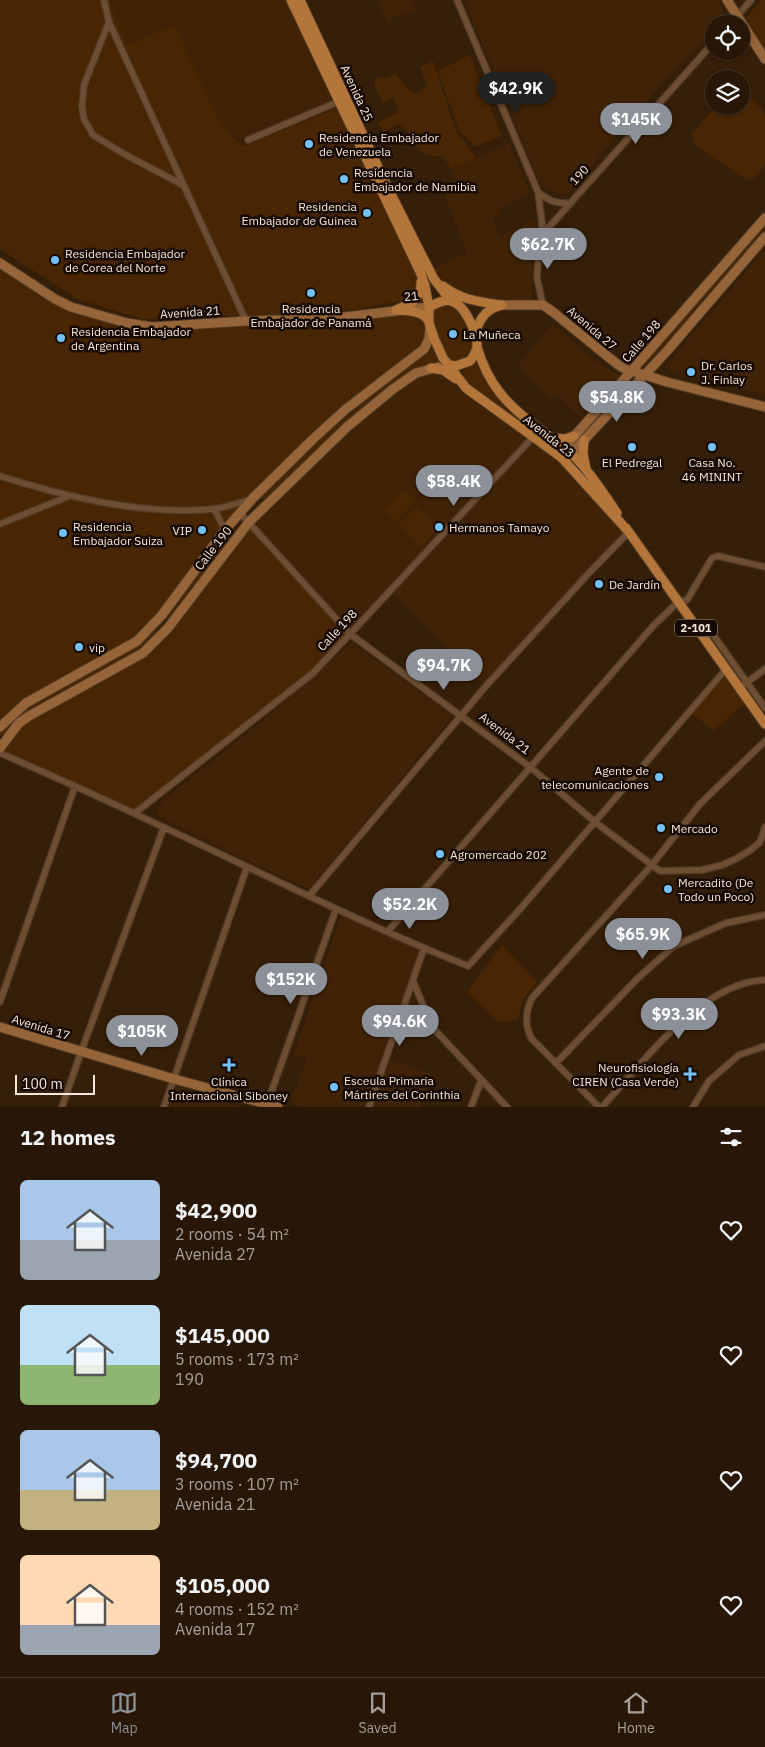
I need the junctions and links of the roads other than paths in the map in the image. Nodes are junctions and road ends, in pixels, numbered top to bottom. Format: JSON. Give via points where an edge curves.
{"nodes":[{"id":1,"x":104,"y":0,"type":"edge"},
{"id":2,"x":291,"y":0,"type":"edge"},
{"id":3,"x":457,"y":0,"type":"edge"},
{"id":4,"x":727,"y":0,"type":"edge"},
{"id":5,"x":751,"y":0,"type":"edge"},
{"id":6,"x":304,"y":2,"type":"edge"},
{"id":7,"x":736,"y":15,"type":"edge"},
{"id":8,"x":738,"y":15,"type":"edge"},
{"id":9,"x":109,"y":22,"type":"junction"},
{"id":10,"x":750,"y":36,"type":"edge"},
{"id":11,"x":705,"y":52,"type":"edge"},
{"id":12,"x":765,"y":59,"type":"edge"},
{"id":13,"x":340,"y":101,"type":"junction"},
{"id":14,"x":248,"y":140,"type":"dead end"},
{"id":15,"x":183,"y":185,"type":"junction"},
{"id":16,"x":538,"y":192,"type":"junction"},
{"id":17,"x":571,"y":203,"type":"junction"},
{"id":18,"x":765,"y":218,"type":"edge"},
{"id":19,"x":542,"y":235,"type":"junction"},
{"id":20,"x":765,"y":237,"type":"edge"},
{"id":21,"x":0,"y":263,"type":"edge"},
{"id":22,"x":421,"y":274,"type":"junction"},
{"id":23,"x":434,"y":279,"type":"junction"},
{"id":24,"x":454,"y":302,"type":"junction"},
{"id":25,"x":502,"y":305,"type":"junction"},
{"id":26,"x":543,"y":305,"type":"junction"},
{"id":27,"x":429,"y":307,"type":"junction"},
{"id":28,"x":396,"y":310,"type":"junction"},
{"id":29,"x":246,"y":320,"type":"junction"},
{"id":30,"x":430,"y":326,"type":"junction"},
{"id":31,"x":475,"y":334,"type":"junction"},
{"id":32,"x":477,"y":346,"type":"junction"},
{"id":33,"x":448,"y":365,"type":"junction"},
{"id":34,"x":431,"y":368,"type":"junction"},
{"id":35,"x":631,"y":371,"type":"junction"},
{"id":36,"x":645,"y":376,"type":"junction"},
{"id":37,"x":466,"y":388,"type":"junction"},
{"id":38,"x":765,"y":407,"type":"edge"},
{"id":39,"x":574,"y":436,"type":"junction"},
{"id":40,"x":533,"y":437,"type":"junction"},
{"id":41,"x":551,"y":437,"type":"junction"},
{"id":42,"x":584,"y":440,"type":"junction"},
{"id":43,"x":568,"y":450,"type":"junction"},
{"id":44,"x":561,"y":457,"type":"junction"},
{"id":45,"x":587,"y":472,"type":"junction"},
{"id":46,"x":0,"y":476,"type":"edge"},
{"id":47,"x":68,"y":496,"type":"junction"},
{"id":48,"x":253,"y":498,"type":"junction"},
{"id":49,"x":264,"y":507,"type":"junction"},
{"id":50,"x":214,"y":509,"type":"junction"},
{"id":51,"x":240,"y":513,"type":"junction"},
{"id":52,"x":249,"y":522,"type":"junction"},
{"id":53,"x":0,"y":524,"type":"edge"},
{"id":54,"x":225,"y":530,"type":"junction"},
{"id":55,"x":629,"y":532,"type":"junction"},
{"id":56,"x":236,"y":539,"type":"junction"},
{"id":57,"x":765,"y":567,"type":"edge"},
{"id":58,"x":678,"y":602,"type":"junction"},
{"id":59,"x":158,"y":620,"type":"junction"},
{"id":60,"x":705,"y":623,"type":"dead end"},
{"id":61,"x":168,"y":628,"type":"junction"},
{"id":62,"x":350,"y":634,"type":"junction"},
{"id":63,"x":726,"y":669,"type":"junction"},
{"id":64,"x":765,"y":669,"type":"edge"},
{"id":65,"x":747,"y":682,"type":"junction"},
{"id":66,"x":739,"y":688,"type":"junction"},
{"id":67,"x":765,"y":708,"type":"edge"},
{"id":68,"x":460,"y":715,"type":"junction"},
{"id":69,"x":765,"y":724,"type":"edge"},
{"id":70,"x":0,"y":727,"type":"edge"},
{"id":71,"x":765,"y":740,"type":"edge"},
{"id":72,"x":0,"y":748,"type":"edge"},
{"id":73,"x":0,"y":753,"type":"edge"},
{"id":74,"x":530,"y":767,"type":"junction"},
{"id":75,"x":75,"y":786,"type":"junction"},
{"id":76,"x":135,"y":813,"type":"junction"},
{"id":77,"x":594,"y":822,"type":"junction"},
{"id":78,"x":164,"y":827,"type":"junction"},
{"id":79,"x":765,"y":827,"type":"edge"},
{"id":80,"x":651,"y":866,"type":"junction"},
{"id":81,"x":247,"y":867,"type":"junction"},
{"id":82,"x":309,"y":896,"type":"junction"},
{"id":83,"x":336,"y":909,"type":"junction"},
{"id":84,"x":765,"y":915,"type":"edge"},
{"id":85,"x":388,"y":931,"type":"junction"},
{"id":86,"x":424,"y":948,"type":"junction"},
{"id":87,"x":413,"y":980,"type":"junction"},
{"id":88,"x":765,"y":980,"type":"edge"},
{"id":89,"x":0,"y":1002,"type":"edge"},
{"id":90,"x":0,"y":1027,"type":"edge"},
{"id":91,"x":765,"y":1046,"type":"edge"},
{"id":92,"x":81,"y":1052,"type":"junction"},
{"id":93,"x":556,"y":1063,"type":"junction"},
{"id":94,"x":174,"y":1079,"type":"junction"},
{"id":95,"x":481,"y":1080,"type":"junction"},
{"id":96,"x":267,"y":1106,"type":"edge"},
{"id":97,"x":62,"y":1107,"type":"edge"},
{"id":98,"x":164,"y":1107,"type":"edge"},
{"id":99,"x":278,"y":1107,"type":"edge"},
{"id":100,"x":369,"y":1107,"type":"edge"},
{"id":101,"x":471,"y":1107,"type":"edge"},
{"id":102,"x":506,"y":1107,"type":"edge"},
{"id":103,"x":601,"y":1107,"type":"edge"},
{"id":104,"x":692,"y":1107,"type":"edge"}],
"edges":[{"from":1,"to":9,"type":"street"},
{"from":2,"to":13,"type":"main road","name":"Avenida 25"},
{"from":3,"to":16,"type":"street"},
{"from":4,"to":7,"type":"main road"},
{"from":5,"to":8,"type":"street"},
{"from":6,"to":23,"type":"main road","name":"Avenida 25","via":[[384,180]]},
{"from":9,"to":15,"type":"street"},
{"from":9,"to":15,"type":"street","via":[[84,85],[84,119],[93,135]]},
{"from":10,"to":12,"type":"main road"},
{"from":11,"to":17,"type":"street","name":"190"},
{"from":13,"to":14,"type":"street"},
{"from":13,"to":22,"type":"main road","name":"Avenida 25"},
{"from":15,"to":29,"type":"street"},
{"from":16,"to":17,"type":"street","via":[[551,202]]},
{"from":16,"to":19,"type":"street"},
{"from":17,"to":19,"type":"street","name":"190"},
{"from":18,"to":35,"type":"main road","name":"Calle 198"},
{"from":19,"to":26,"type":"street","via":[[537,276]]},
{"from":20,"to":36,"type":"main road","name":"Calle 198"},
{"from":21,"to":29,"type":"main road","name":"Avenida 21","via":[[71,307],[127,323],[165,327]]},
{"from":22,"to":27,"type":"main road","name":"Avenida 25"},
{"from":22,"to":28,"type":"main road","via":[[418,296]]},
{"from":23,"to":24,"type":"main road","name":"Avenida 25"},
{"from":23,"to":25,"type":"main road","via":[[472,301]]},
{"from":24,"to":25,"type":"main road"},
{"from":24,"to":27,"type":"main road","via":[[439,302]]},
{"from":24,"to":31,"type":"main road","name":"Avenida 25","via":[[469,318]]},
{"from":25,"to":26,"type":"main road"},
{"from":25,"to":31,"type":"main road","via":[[490,309],[482,317]]},
{"from":26,"to":35,"type":"main road","name":"Avenida 27","via":[[617,364]]},
{"from":27,"to":28,"type":"main road","name":"21"},
{"from":27,"to":30,"type":"main road","name":"Avenida 25"},
{"from":28,"to":29,"type":"main road","name":"Avenida 21","via":[[336,318]]},
{"from":28,"to":30,"type":"main road","via":[[422,314]]},
{"from":30,"to":33,"type":"main road","name":"Avenida 23"},
{"from":30,"to":48,"type":"main road","name":"Calle 190","via":[[424,349],[346,409]]},
{"from":31,"to":32,"type":"main road","name":"Avenida 23"},
{"from":32,"to":33,"type":"main road","via":[[470,362]]},
{"from":32,"to":41,"type":"main road","name":"Avenida 23","number":"2-101","via":[[485,371],[496,388],[511,406]]},
{"from":33,"to":34,"type":"main road","name":"Calle 190"},
{"from":33,"to":37,"type":"main road","name":"Avenida 23","number":"2-101"},
{"from":34,"to":37,"type":"main road","via":[[443,370]]},
{"from":34,"to":49,"type":"main road","name":"Calle 190","via":[[416,373],[353,422]]},
{"from":35,"to":36,"type":"main road","name":"Avenida 27"},
{"from":35,"to":39,"type":"main road","name":"Calle 198"},
{"from":36,"to":38,"type":"main road","name":"Avenida 27"},
{"from":36,"to":42,"type":"main road","name":"Calle 198"},
{"from":37,"to":40,"type":"main road","name":"Avenida 23","number":"2-101"},
{"from":39,"to":41,"type":"main road","via":[[565,439]]},
{"from":39,"to":43,"type":"main road","name":"Calle 198"},
{"from":40,"to":44,"type":"main road","name":"Avenida 23","number":"2-101"},
{"from":40,"to":62,"type":"street","name":"Calle 198"},
{"from":41,"to":43,"type":"main road","name":"Avenida 23","number":"2-101"},
{"from":42,"to":43,"type":"main road","name":"Calle 198"},
{"from":42,"to":45,"type":"main road"},
{"from":43,"to":44,"type":"main road"},
{"from":43,"to":45,"type":"main road","name":"Avenida 23","number":"2-101"},
{"from":44,"to":55,"type":"main road","name":"Avenida 23","number":"2-101"},
{"from":45,"to":55,"type":"main road","name":"Avenida 23","number":"2-101"},
{"from":46,"to":47,"type":"street"},
{"from":47,"to":50,"type":"street","via":[[171,510]]},
{"from":47,"to":53,"type":"street"},
{"from":48,"to":49,"type":"main road"},
{"from":48,"to":50,"type":"street"},
{"from":48,"to":51,"type":"main road","name":"Calle 190"},
{"from":49,"to":52,"type":"main road","name":"Calle 190"},
{"from":50,"to":54,"type":"street"},
{"from":51,"to":52,"type":"street","name":"Avenida 21"},
{"from":51,"to":54,"type":"main road","name":"Calle 190"},
{"from":52,"to":56,"type":"main road","name":"Calle 190"},
{"from":52,"to":62,"type":"street","name":"Avenida 21"},
{"from":54,"to":56,"type":"main road"},
{"from":54,"to":59,"type":"main road","name":"Calle 190"},
{"from":55,"to":58,"type":"main road","name":"Avenida 23","number":"2-101"},
{"from":55,"to":68,"type":"street"},
{"from":56,"to":61,"type":"main road","name":"Calle 190"},
{"from":57,"to":58,"type":"street","via":[[716,556],[688,600]]},
{"from":58,"to":63,"type":"main road","name":"Avenida 23","number":"2-101"},
{"from":58,"to":74,"type":"street","via":[[654,625]]},
{"from":59,"to":61,"type":"main road"},
{"from":59,"to":70,"type":"main road","name":"Calle 190","via":[[137,641],[26,703]]},
{"from":60,"to":65,"type":"street"},
{"from":61,"to":72,"type":"main road","name":"Calle 190","via":[[143,653],[19,723]]},
{"from":62,"to":68,"type":"street","name":"Avenida 21"},
{"from":62,"to":76,"type":"street","name":"Calle 198","via":[[313,673]]},
{"from":63,"to":66,"type":"main road","name":"Avenida 23","number":"2-101"},
{"from":63,"to":77,"type":"street"},
{"from":64,"to":65,"type":"street"},
{"from":65,"to":66,"type":"street"},
{"from":65,"to":67,"type":"street"},
{"from":66,"to":69,"type":"main road","name":"Avenida 23","number":"2-101"},
{"from":68,"to":74,"type":"street","name":"Avenida 21"},
{"from":68,"to":82,"type":"street"},
{"from":71,"to":80,"type":"street","via":[[700,804]]},
{"from":73,"to":75,"type":"street"},
{"from":74,"to":77,"type":"street","name":"Avenida 21"},
{"from":74,"to":85,"type":"street"},
{"from":75,"to":76,"type":"street"},
{"from":75,"to":89,"type":"street"},
{"from":76,"to":78,"type":"street"},
{"from":77,"to":80,"type":"street","name":"Avenida 21"},
{"from":77,"to":86,"type":"street","via":[[468,966]]},
{"from":78,"to":81,"type":"street"},
{"from":78,"to":92,"type":"street"},
{"from":79,"to":80,"type":"street","via":[[760,842],[722,865],[702,870],[665,872]]},
{"from":80,"to":93,"type":"street","via":[[532,998],[526,1024],[531,1038]]},
{"from":81,"to":82,"type":"street"},
{"from":81,"to":94,"type":"street"},
{"from":82,"to":83,"type":"street"},
{"from":83,"to":85,"type":"street"},
{"from":83,"to":96,"type":"street"},
{"from":84,"to":93,"type":"street","via":[[726,923],[674,946],[639,977]]},
{"from":85,"to":86,"type":"street"},
{"from":86,"to":87,"type":"street"},
{"from":87,"to":95,"type":"street","via":[[432,1027]]},
{"from":87,"to":100,"type":"street"},
{"from":88,"to":103,"type":"street","via":[[730,989],[692,1011]]},
{"from":90,"to":92,"type":"main road","name":"Avenida 17"},
{"from":91,"to":104,"type":"street","via":[[739,1055],[709,1081]]},
{"from":92,"to":94,"type":"main road","name":"Avenida 17"},
{"from":92,"to":97,"type":"street"},
{"from":93,"to":103,"type":"street"},
{"from":94,"to":96,"type":"main road","name":"Avenida 17"},
{"from":94,"to":98,"type":"street"},
{"from":95,"to":101,"type":"street"},
{"from":95,"to":102,"type":"street"},
{"from":96,"to":99,"type":"main road","name":"Avenida 17"}]}
